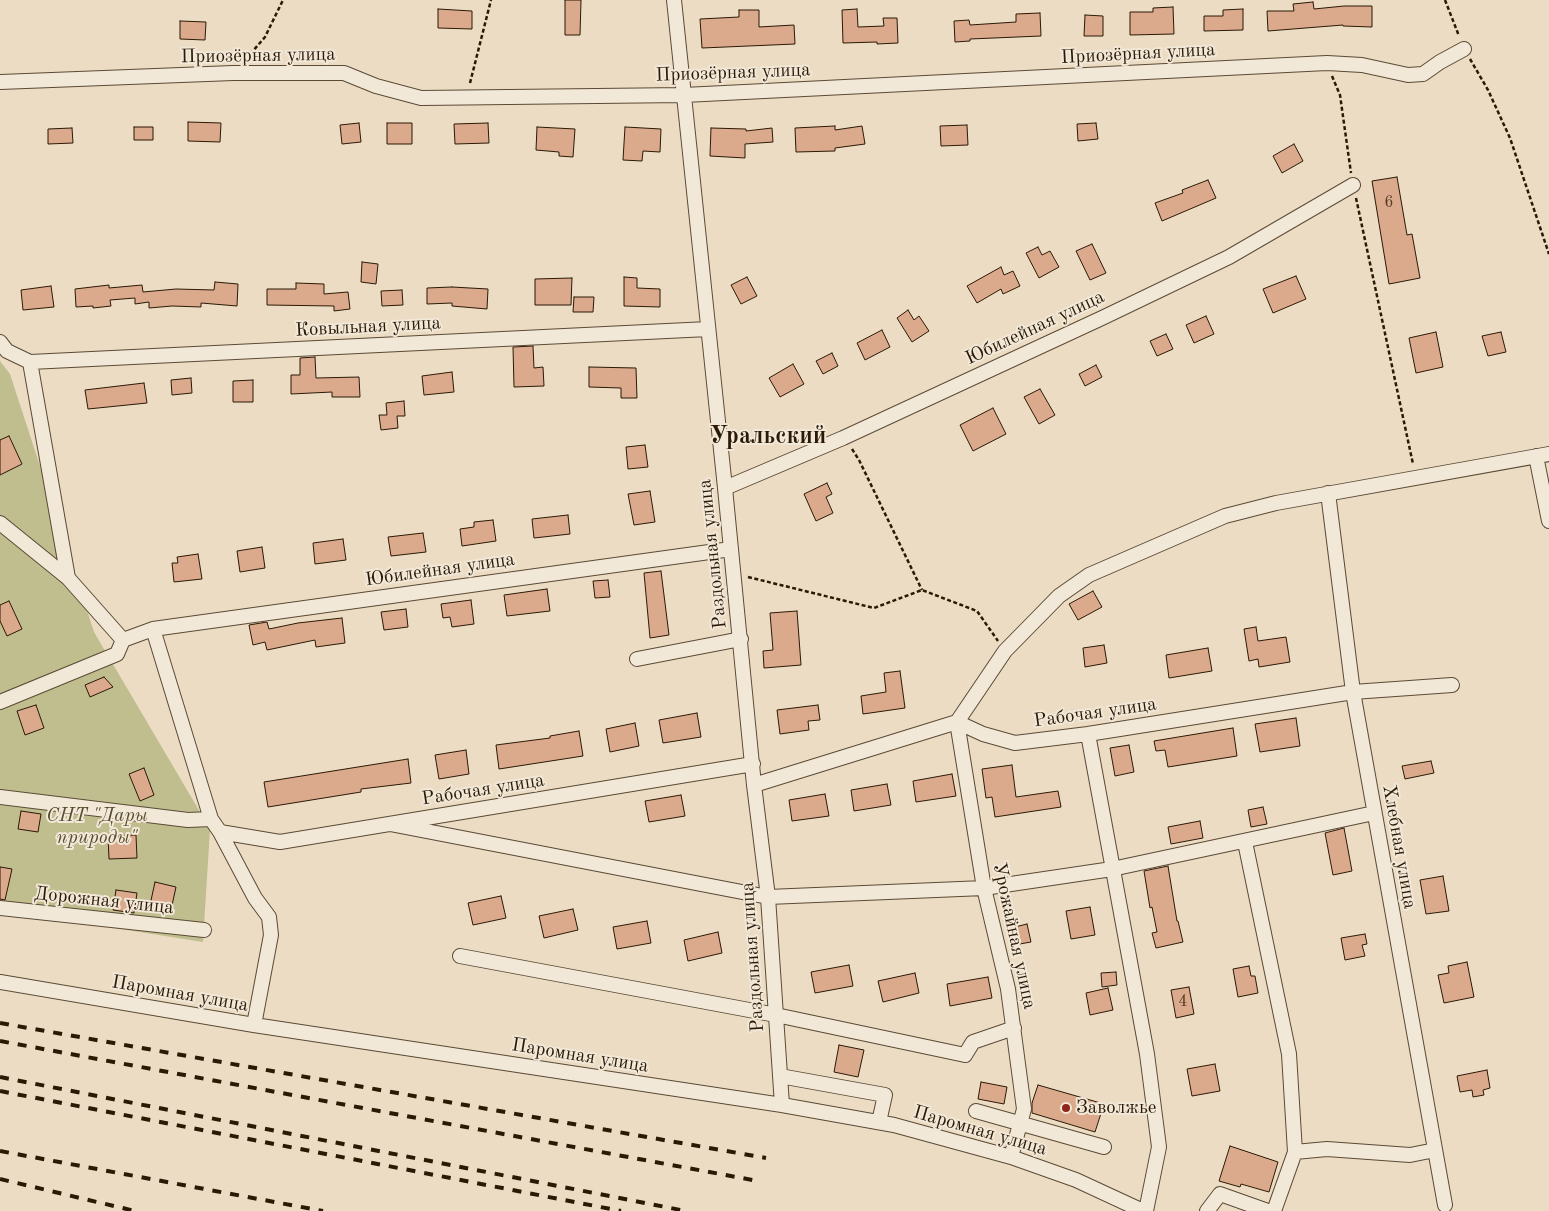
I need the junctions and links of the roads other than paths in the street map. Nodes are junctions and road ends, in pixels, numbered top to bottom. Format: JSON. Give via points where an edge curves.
{"nodes":[{"id":1,"x":674,"y":0,"type":"edge"},
{"id":2,"x":1464,"y":50,"type":"road end"},
{"id":3,"x":0,"y":82,"type":"edge"},
{"id":4,"x":684,"y":94,"type":"junction"},
{"id":5,"x":1353,"y":185,"type":"road end"},
{"id":6,"x":708,"y":329,"type":"junction"},
{"id":7,"x":0,"y":342,"type":"edge"},
{"id":8,"x":30,"y":362,"type":"junction"},
{"id":9,"x":1542,"y":455,"type":"edge"},
{"id":10,"x":726,"y":488,"type":"junction"},
{"id":11,"x":1328,"y":493,"type":"junction"},
{"id":12,"x":1549,"y":521,"type":"edge"},
{"id":13,"x":0,"y":524,"type":"edge"},
{"id":14,"x":731,"y":549,"type":"junction"},
{"id":15,"x":68,"y":578,"type":"junction"},
{"id":16,"x":153,"y":628,"type":"junction"},
{"id":17,"x":741,"y":639,"type":"junction"},
{"id":18,"x":123,"y":640,"type":"junction"},
{"id":19,"x":637,"y":659,"type":"dead end"},
{"id":20,"x":1452,"y":685,"type":"dead end"},
{"id":21,"x":1353,"y":692,"type":"junction"},
{"id":22,"x":0,"y":702,"type":"edge"},
{"id":23,"x":957,"y":722,"type":"junction"},
{"id":24,"x":1088,"y":734,"type":"junction"},
{"id":25,"x":752,"y":764,"type":"junction"},
{"id":26,"x":754,"y":785,"type":"junction"},
{"id":27,"x":0,"y":797,"type":"edge"},
{"id":28,"x":1374,"y":813,"type":"junction"},
{"id":29,"x":211,"y":819,"type":"junction"},
{"id":30,"x":390,"y":824,"type":"junction"},
{"id":31,"x":220,"y":832,"type":"junction"},
{"id":32,"x":1245,"y":842,"type":"junction"},
{"id":33,"x":1112,"y":869,"type":"junction"},
{"id":34,"x":984,"y":888,"type":"junction"},
{"id":35,"x":768,"y":897,"type":"junction"},
{"id":36,"x":0,"y":908,"type":"edge"},
{"id":37,"x":204,"y":930,"type":"dead end"},
{"id":38,"x":460,"y":956,"type":"dead end"},
{"id":39,"x":0,"y":982,"type":"edge"},
{"id":40,"x":776,"y":1015,"type":"junction"},
{"id":41,"x":254,"y":1025,"type":"junction"},
{"id":42,"x":1014,"y":1028,"type":"junction"},
{"id":43,"x":780,"y":1076,"type":"junction"},
{"id":44,"x":782,"y":1105,"type":"junction"},
{"id":45,"x":976,"y":1111,"type":"dead end"},
{"id":46,"x":879,"y":1122,"type":"junction"},
{"id":47,"x":1020,"y":1123,"type":"junction"},
{"id":48,"x":1104,"y":1147,"type":"dead end"},
{"id":49,"x":1435,"y":1150,"type":"junction"},
{"id":50,"x":1295,"y":1152,"type":"junction"},
{"id":51,"x":1011,"y":1157,"type":"junction"},
{"id":52,"x":1445,"y":1206,"type":"dead end"},
{"id":53,"x":1144,"y":1211,"type":"edge"},
{"id":54,"x":1207,"y":1211,"type":"edge"},
{"id":55,"x":1268,"y":1211,"type":"edge"},
{"id":56,"x":1274,"y":1211,"type":"edge"}],
"edges":[{"from":1,"to":4,"type":"street","name":"Раздольная улица"},
{"from":2,"to":4,"type":"street","name":"Приозёрная улица","via":[[1423,74],[1408,75],[1362,65],[1327,63]]},
{"from":3,"to":4,"type":"street","name":"Приозёрная улица","via":[[344,73],[421,98]]},
{"from":4,"to":6,"type":"street","name":"Раздольная улица"},
{"from":5,"to":10,"type":"street","name":"Юбилейная улица","via":[[1229,257],[843,438]]},
{"from":6,"to":8,"type":"street","name":"Ковыльная улица"},
{"from":6,"to":10,"type":"street","name":"Раздольная улица"},
{"from":7,"to":8,"type":"street","via":[[7,351]]},
{"from":8,"to":15,"type":"street"},
{"from":9,"to":11,"type":"street"},
{"from":9,"to":12,"type":"street"},
{"from":10,"to":14,"type":"street","name":"Раздольная улица"},
{"from":11,"to":21,"type":"street","name":"Хлебная улица"},
{"from":11,"to":23,"type":"street","via":[[1225,516],[1089,575],[1059,596],[1005,651]]},
{"from":13,"to":15,"type":"street"},
{"from":14,"to":16,"type":"street","name":"Юбилейная улица"},
{"from":14,"to":17,"type":"street","name":"Раздольная улица"},
{"from":15,"to":18,"type":"street"},
{"from":16,"to":18,"type":"street","name":"Юбилейная улица"},
{"from":16,"to":29,"type":"street"},
{"from":17,"to":19,"type":"street"},
{"from":17,"to":25,"type":"street","name":"Раздольная улица"},
{"from":18,"to":22,"type":"street","via":[[117,654]]},
{"from":20,"to":21,"type":"street","name":"Рабочая улица"},
{"from":21,"to":24,"type":"street","name":"Рабочая улица"},
{"from":21,"to":28,"type":"street","name":"Хлебная улица"},
{"from":23,"to":24,"type":"street","name":"Рабочая улица","via":[[1015,743]]},
{"from":23,"to":26,"type":"street"},
{"from":23,"to":34,"type":"street","name":"Урожайная улица"},
{"from":24,"to":33,"type":"street"},
{"from":25,"to":26,"type":"street","name":"Раздольная улица"},
{"from":25,"to":30,"type":"street","name":"Рабочая улица"},
{"from":26,"to":35,"type":"street","name":"Раздольная улица"},
{"from":27,"to":29,"type":"street","via":[[188,820]]},
{"from":28,"to":32,"type":"street"},
{"from":28,"to":49,"type":"street","name":"Хлебная улица"},
{"from":29,"to":31,"type":"street"},
{"from":30,"to":31,"type":"street","name":"Рабочая улица","via":[[280,842]]},
{"from":30,"to":35,"type":"street"},
{"from":31,"to":41,"type":"street","via":[[268,917],[270,935]]},
{"from":32,"to":33,"type":"street"},
{"from":32,"to":50,"type":"street","via":[[1289,1054]]},
{"from":33,"to":34,"type":"street"},
{"from":33,"to":53,"type":"street","via":[[1147,1054],[1160,1147]]},
{"from":34,"to":35,"type":"street"},
{"from":34,"to":42,"type":"street","name":"Урожайная улица"},
{"from":35,"to":40,"type":"street","name":"Раздольная улица"},
{"from":36,"to":37,"type":"street","name":"Дорожная улица"},
{"from":38,"to":40,"type":"street"},
{"from":39,"to":41,"type":"street","name":"Паромная улица"},
{"from":40,"to":42,"type":"street","via":[[966,1055],[973,1042]]},
{"from":40,"to":43,"type":"street","name":"Раздольная улица"},
{"from":41,"to":44,"type":"street","name":"Паромная улица"},
{"from":42,"to":47,"type":"street","name":"Урожайная улица","via":[[1024,1108]]},
{"from":43,"to":44,"type":"street","name":"Раздольная улица"},
{"from":43,"to":46,"type":"street","via":[[885,1095]]},
{"from":44,"to":46,"type":"street","name":"Паромная улица"},
{"from":45,"to":47,"type":"street"},
{"from":46,"to":51,"type":"street","name":"Паромная улица"},
{"from":47,"to":48,"type":"street"},
{"from":47,"to":51,"type":"street","name":"Урожайная улица"},
{"from":49,"to":50,"type":"street","via":[[1410,1154],[1326,1149]]},
{"from":49,"to":52,"type":"street","name":"Хлебная улица"},
{"from":50,"to":56,"type":"street"},
{"from":51,"to":53,"type":"street","name":"Паромная улица","via":[[1076,1180]]},
{"from":54,"to":55,"type":"street","via":[[1220,1194]]}]}
